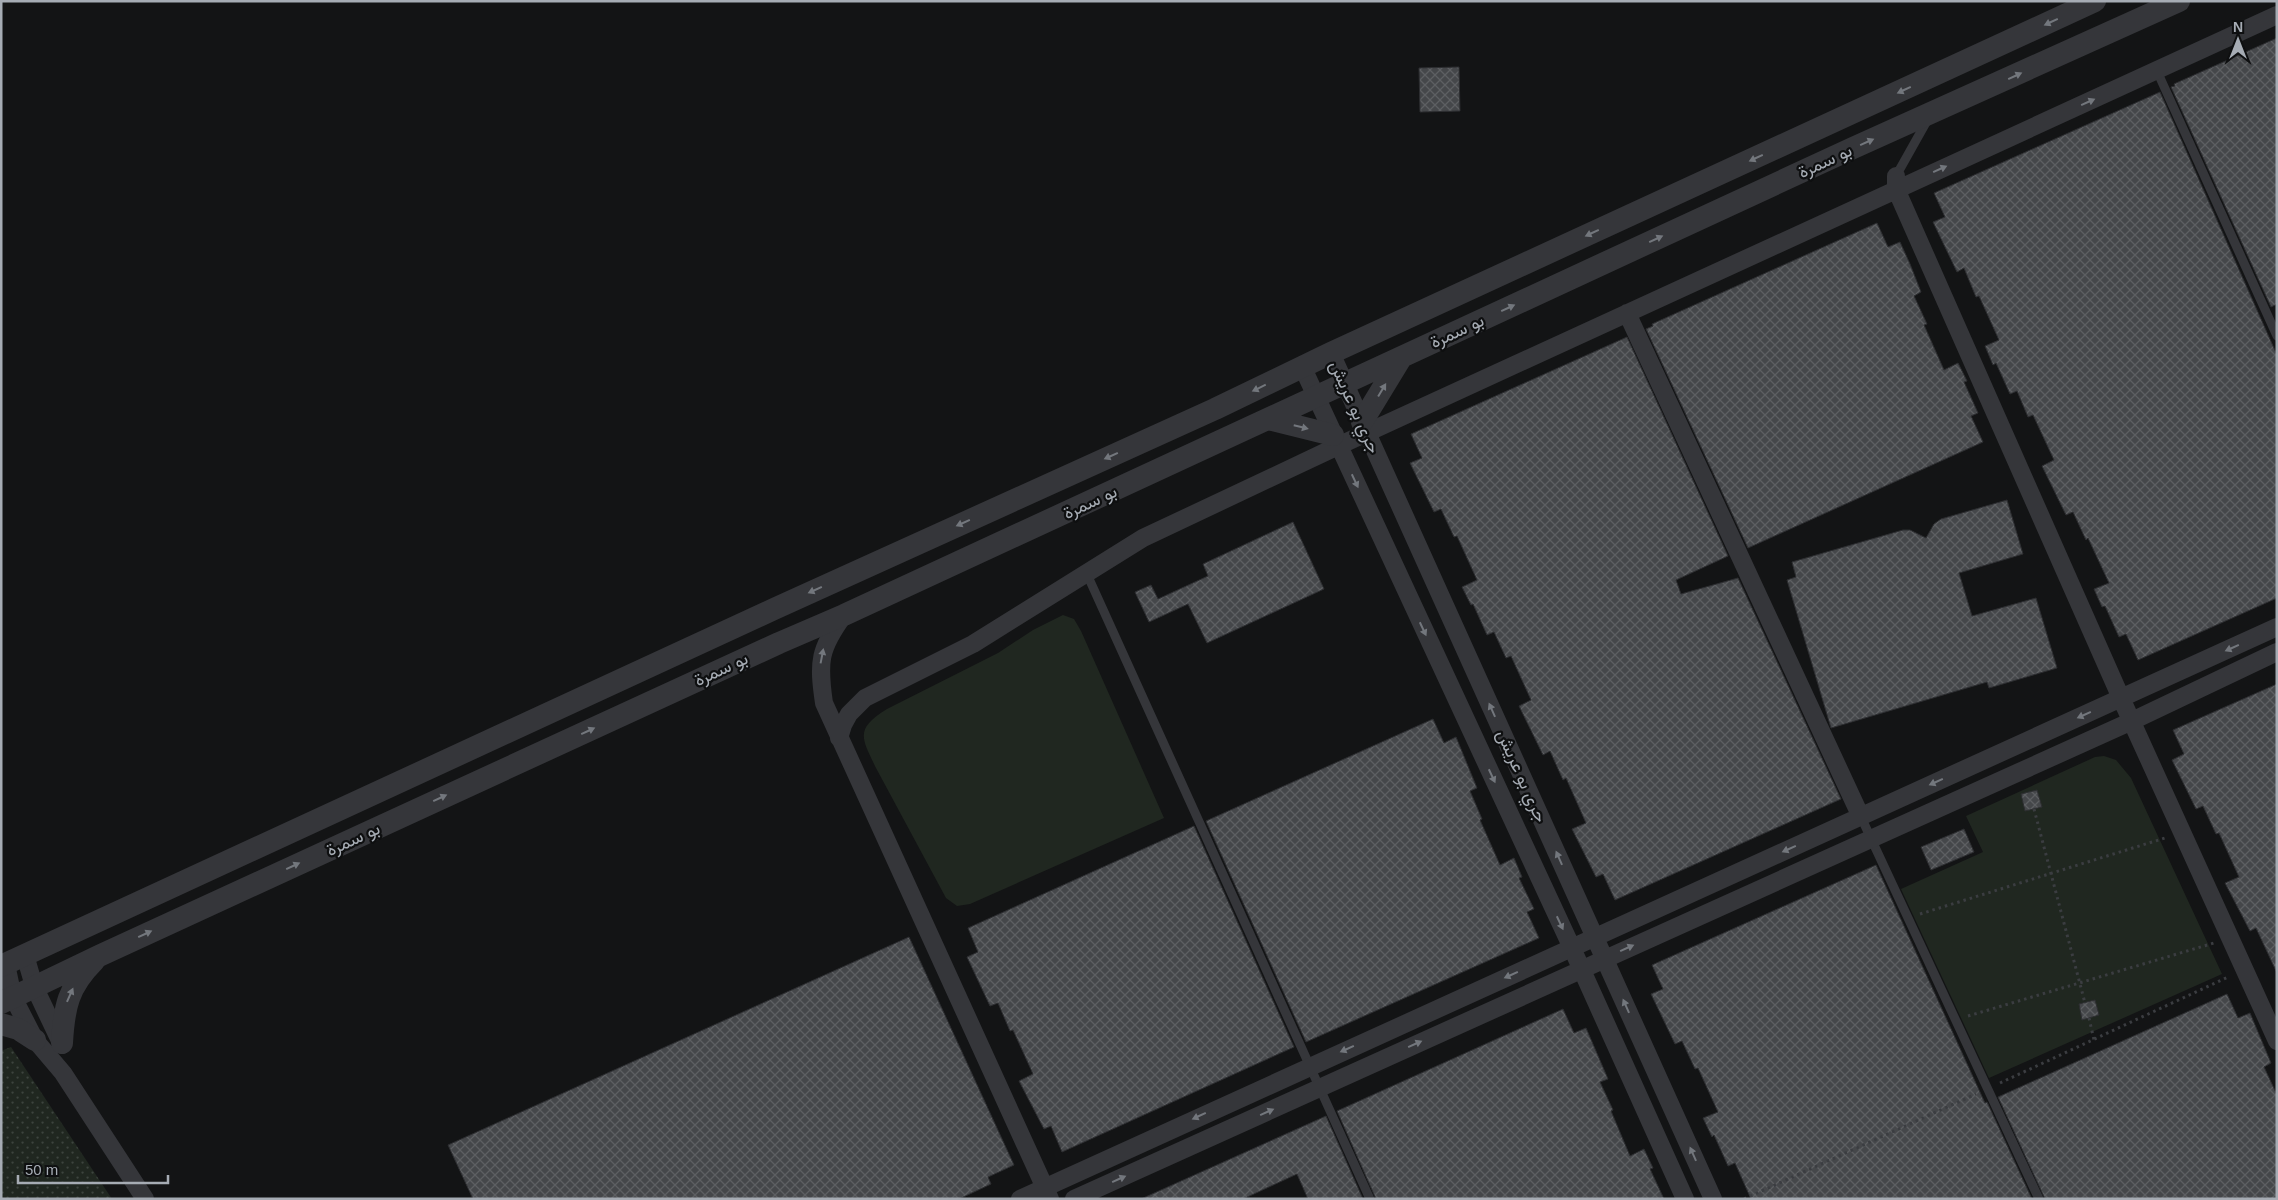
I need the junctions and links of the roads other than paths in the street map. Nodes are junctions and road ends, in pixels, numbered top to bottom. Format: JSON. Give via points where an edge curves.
{"nodes":[{"id":1,"x":2095,"y":1,"type":"edge"},
{"id":2,"x":2179,"y":1,"type":"edge"},
{"id":3,"x":2277,"y":15,"type":"edge"},
{"id":4,"x":2157,"y":71,"type":"junction"},
{"id":5,"x":1931,"y":114,"type":"junction"},
{"id":6,"x":1896,"y":182,"type":"junction"},
{"id":7,"x":1627,"y":313,"type":"junction"},
{"id":8,"x":2274,"y":323,"type":"edge"},
{"id":9,"x":2277,"y":336,"type":"edge"},
{"id":10,"x":1331,"y":353,"type":"junction"},
{"id":11,"x":1401,"y":358,"type":"junction"},
{"id":12,"x":1302,"y":366,"type":"junction"},
{"id":13,"x":1344,"y":384,"type":"junction"},
{"id":14,"x":1317,"y":396,"type":"junction"},
{"id":15,"x":1268,"y":419,"type":"junction"},
{"id":16,"x":1365,"y":427,"type":"junction"},
{"id":17,"x":1336,"y":441,"type":"junction"},
{"id":18,"x":1086,"y":572,"type":"junction"},
{"id":19,"x":844,"y":615,"type":"junction"},
{"id":20,"x":2277,"y":628,"type":"edge"},
{"id":21,"x":2277,"y":652,"type":"edge"},
{"id":22,"x":2121,"y":698,"type":"junction"},
{"id":23,"x":2132,"y":721,"type":"junction"},
{"id":24,"x":840,"y":738,"type":"junction"},
{"id":25,"x":1861,"y":816,"type":"junction"},
{"id":26,"x":1871,"y":838,"type":"junction"},
{"id":27,"x":1595,"y":937,"type":"junction"},
{"id":28,"x":1572,"y":948,"type":"junction"},
{"id":29,"x":101,"y":955,"type":"junction"},
{"id":30,"x":1604,"y":958,"type":"junction"},
{"id":31,"x":11,"y":961,"type":"edge"},
{"id":32,"x":1580,"y":969,"type":"junction"},
{"id":33,"x":34,"y":986,"type":"junction"},
{"id":34,"x":7,"y":1000,"type":"edge"},
{"id":35,"x":1,"y":1024,"type":"edge"},
{"id":36,"x":35,"y":1040,"type":"junction"},
{"id":37,"x":2277,"y":1041,"type":"edge"},
{"id":38,"x":62,"y":1043,"type":"junction"},
{"id":39,"x":1308,"y":1066,"type":"junction"},
{"id":40,"x":63,"y":1073,"type":"junction"},
{"id":41,"x":1318,"y":1088,"type":"junction"},
{"id":42,"x":1047,"y":1193,"type":"edge"},
{"id":43,"x":145,"y":1199,"type":"edge"},
{"id":44,"x":1020,"y":1199,"type":"edge"},
{"id":45,"x":1074,"y":1199,"type":"edge"},
{"id":46,"x":1370,"y":1199,"type":"edge"},
{"id":47,"x":1685,"y":1199,"type":"edge"},
{"id":48,"x":1713,"y":1199,"type":"edge"},
{"id":49,"x":2039,"y":1199,"type":"edge"}],
"edges":[{"from":1,"to":10,"type":"street","name":"بو سمرة","one_way":true},
{"from":5,"to":2,"type":"street","name":"بو سمرة","one_way":true},
{"from":3,"to":4,"type":"street"},
{"from":6,"to":4,"type":"street","one_way":true},
{"from":4,"to":8,"type":"lane"},
{"from":5,"to":6,"type":"lane"},
{"from":11,"to":5,"type":"street","name":"بو سمرة","one_way":true},
{"from":6,"to":7,"type":"street"},
{"from":6,"to":22,"type":"street"},
{"from":7,"to":16,"type":"street"},
{"from":7,"to":25,"type":"street"},
{"from":8,"to":9,"type":"lane"},
{"from":10,"to":12,"type":"street","name":"بو سمرة"},
{"from":10,"to":13,"type":"street","name":"جري بو عريش"},
{"from":11,"to":13,"type":"street","name":"بو سمرة"},
{"from":16,"to":11,"type":"street","one_way":true},
{"from":12,"to":14,"type":"street","name":"جري بو عريش"},
{"from":12,"to":31,"type":"street","name":"بو سمرة","one_way":true,"via":[[1215,409]]},
{"from":13,"to":14,"type":"street","name":"بو سمرة"},
{"from":13,"to":16,"type":"street","name":"جري بو عريش"},
{"from":14,"to":15,"type":"street","name":"بو سمرة"},
{"from":14,"to":17,"type":"street","name":"جري بو عريش"},
{"from":15,"to":17,"type":"street","one_way":true},
{"from":15,"to":19,"type":"street","name":"بو سمرة"},
{"from":16,"to":17,"type":"street"},
{"from":27,"to":16,"type":"street","name":"جري بو عريش","one_way":true},
{"from":17,"to":18,"type":"street","via":[[1144,538]]},
{"from":17,"to":28,"type":"street","name":"جري بو عريش","one_way":true},
{"from":18,"to":24,"type":"street","via":[[973,644],[865,698],[848,714]]},
{"from":18,"to":39,"type":"lane"},
{"from":24,"to":19,"type":"street","one_way":true,"via":[[824,703],[820,673],[822,652]]},
{"from":29,"to":19,"type":"street","name":"بو سمرة","one_way":true},
{"from":20,"to":22,"type":"street","one_way":true},
{"from":21,"to":23,"type":"street"},
{"from":22,"to":23,"type":"street"},
{"from":22,"to":25,"type":"street","one_way":true},
{"from":23,"to":26,"type":"street"},
{"from":23,"to":37,"type":"street"},
{"from":24,"to":42,"type":"street"},
{"from":25,"to":26,"type":"lane"},
{"from":25,"to":27,"type":"street","one_way":true},
{"from":30,"to":26,"type":"street","one_way":true},
{"from":26,"to":49,"type":"lane"},
{"from":27,"to":28,"type":"street"},
{"from":27,"to":30,"type":"street","name":"جري بو عريش"},
{"from":28,"to":32,"type":"street","name":"جري بو عريش"},
{"from":28,"to":39,"type":"street","one_way":true},
{"from":29,"to":33,"type":"street","name":"بو سمرة"},
{"from":38,"to":29,"type":"street","one_way":true,"via":[[69,995],[81,974]]},
{"from":30,"to":32,"type":"street"},
{"from":48,"to":30,"type":"street","name":"جري بو عريش","one_way":true},
{"from":31,"to":33,"type":"street"},
{"from":31,"to":34,"type":"street"},
{"from":41,"to":32,"type":"street","one_way":true},
{"from":32,"to":47,"type":"street","name":"جري بو عريش"},
{"from":33,"to":34,"type":"street","name":"بو سمرة"},
{"from":33,"to":38,"type":"street"},
{"from":34,"to":36,"type":"street"},
{"from":35,"to":36,"type":"street","via":[[18,1029]]},
{"from":36,"to":40,"type":"street"},
{"from":38,"to":40,"type":"street"},
{"from":39,"to":41,"type":"lane"},
{"from":39,"to":42,"type":"street","one_way":true},
{"from":40,"to":43,"type":"street"},
{"from":45,"to":41,"type":"street","one_way":true},
{"from":41,"to":46,"type":"lane"},
{"from":42,"to":44,"type":"street"}]}
